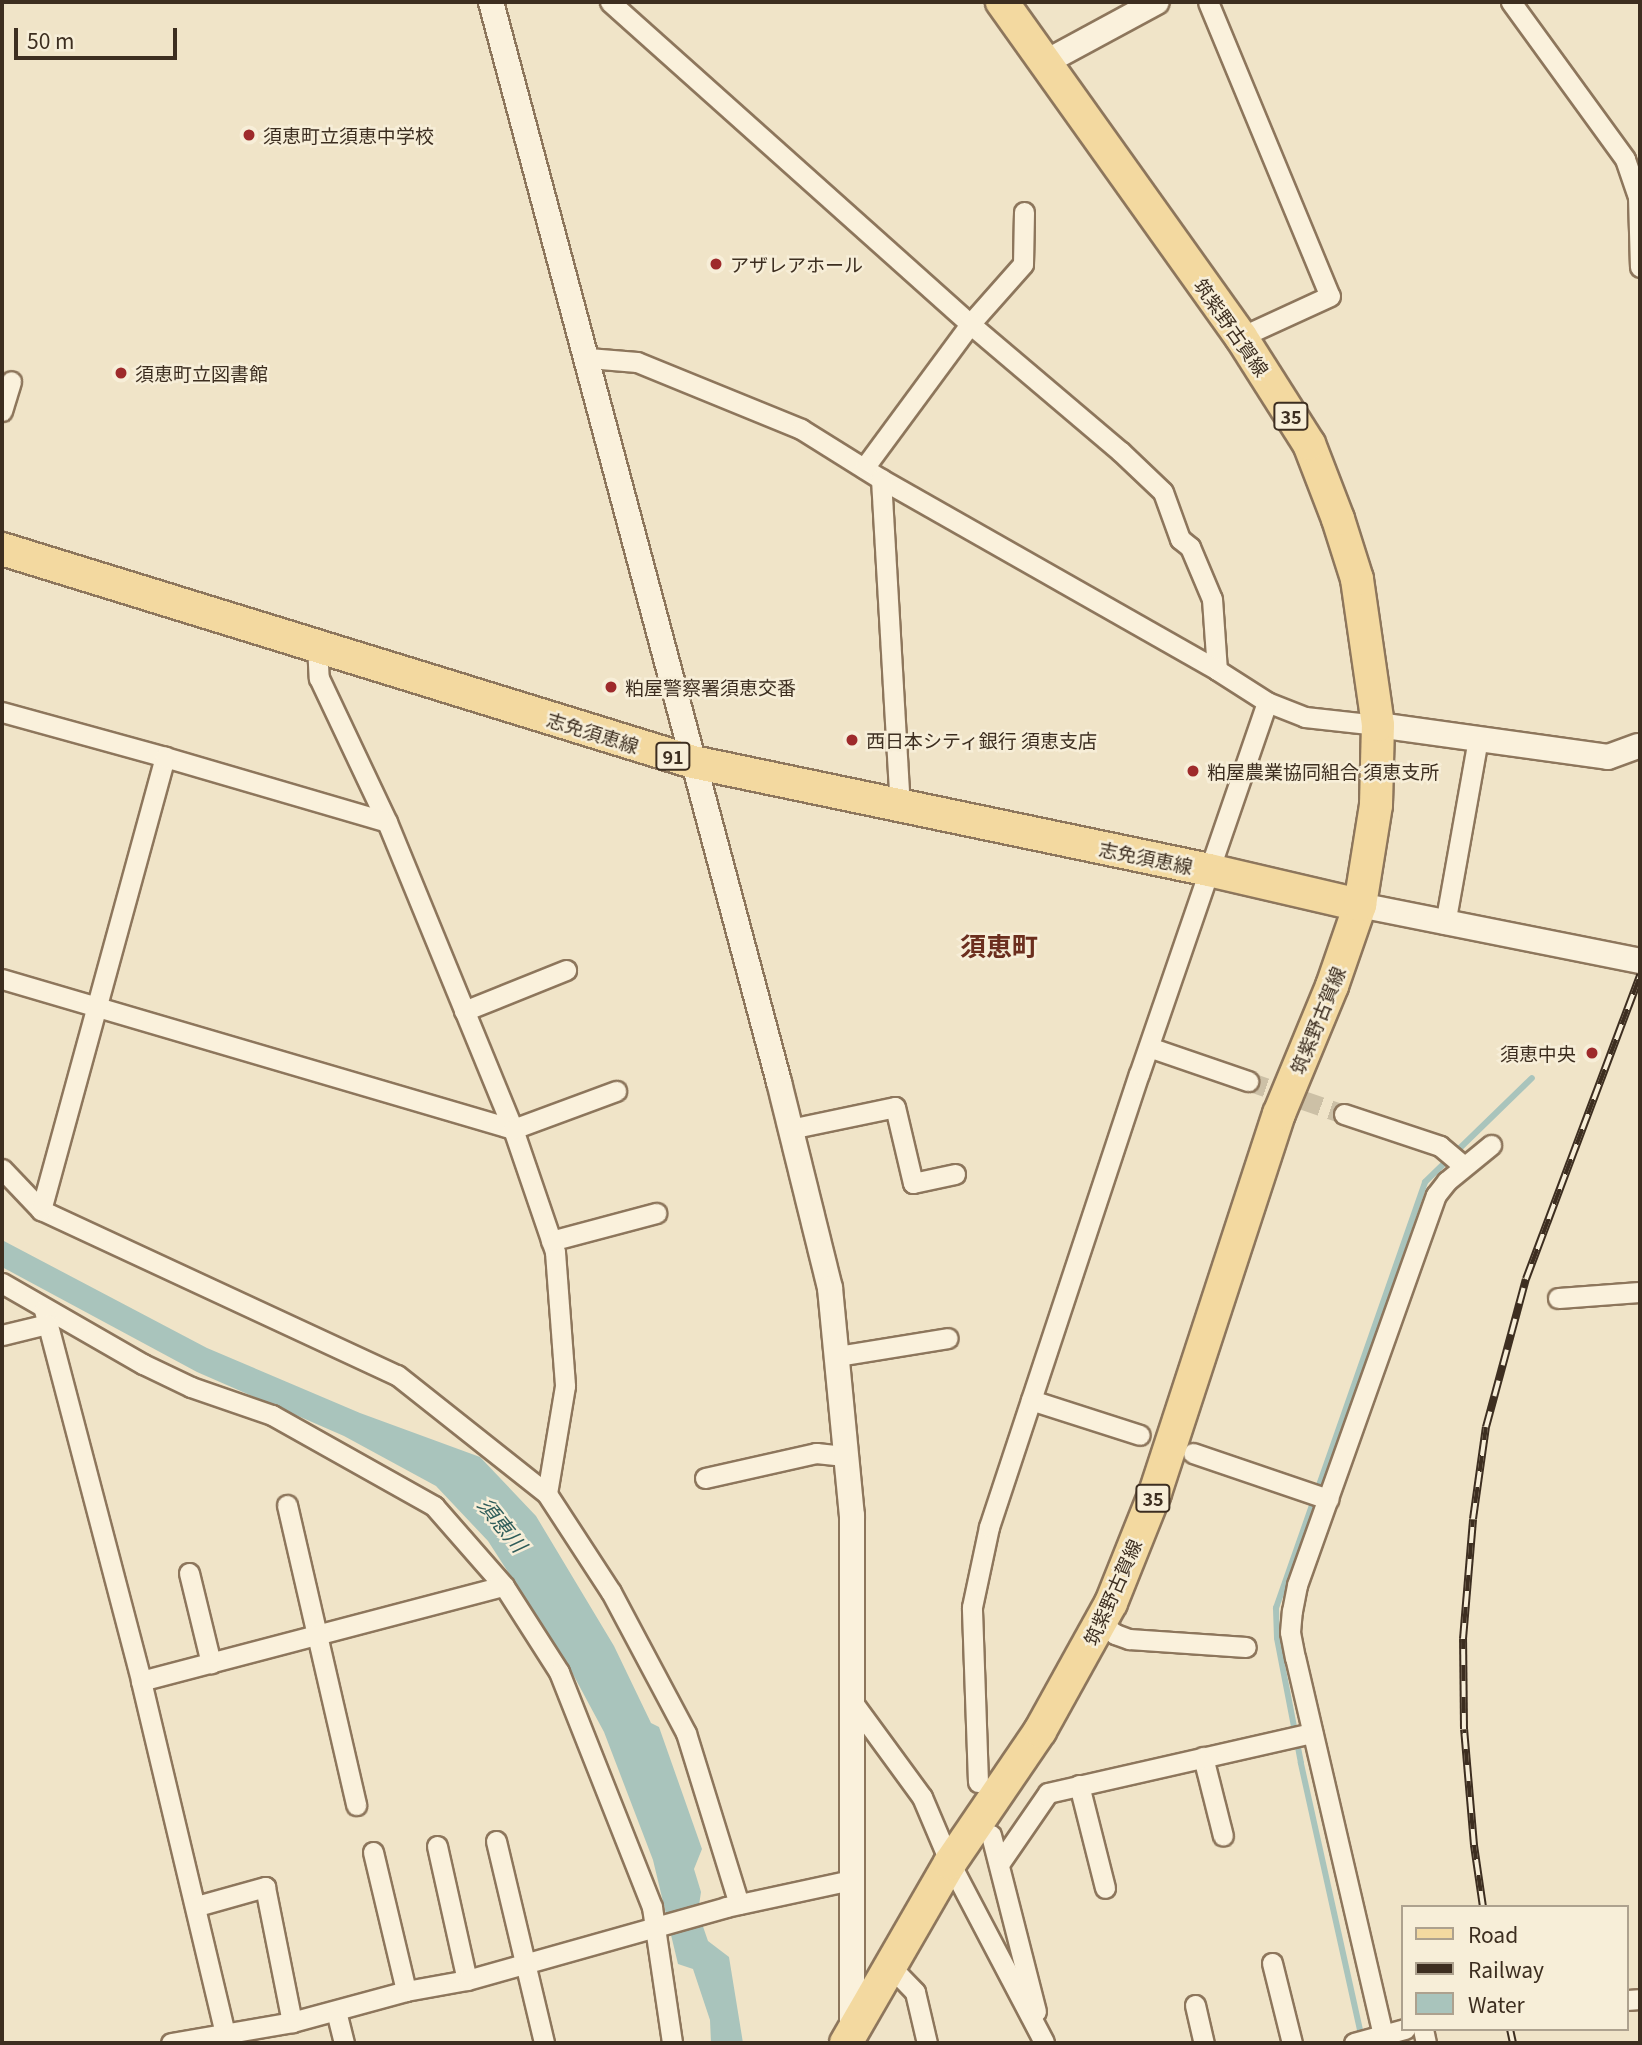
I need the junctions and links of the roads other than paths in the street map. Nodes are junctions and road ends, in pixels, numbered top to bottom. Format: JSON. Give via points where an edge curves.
{"nodes":[{"id":1,"x":491,"y":2,"type":"edge"},
{"id":2,"x":610,"y":2,"type":"edge"},
{"id":3,"x":1002,"y":2,"type":"edge"},
{"id":4,"x":1157,"y":2,"type":"edge"},
{"id":5,"x":1208,"y":2,"type":"edge"},
{"id":6,"x":1511,"y":2,"type":"edge"},
{"id":7,"x":1044,"y":62,"type":"junction"},
{"id":8,"x":1024,"y":212,"type":"dead end"},
{"id":9,"x":1640,"y":267,"type":"edge"},
{"id":10,"x":970,"y":324,"type":"junction"},
{"id":11,"x":1241,"y":337,"type":"junction"},
{"id":12,"x":587,"y":358,"type":"junction"},
{"id":13,"x":11,"y":382,"type":"dead end"},
{"id":14,"x":2,"y":411,"type":"edge"},
{"id":15,"x":872,"y":473,"type":"junction"},
{"id":16,"x":2,"y":549,"type":"edge"},
{"id":17,"x":317,"y":645,"type":"junction"},
{"id":18,"x":1217,"y":670,"type":"junction"},
{"id":19,"x":1267,"y":702,"type":"junction"},
{"id":20,"x":2,"y":712,"type":"edge"},
{"id":21,"x":1378,"y":725,"type":"junction"},
{"id":22,"x":1478,"y":739,"type":"junction"},
{"id":23,"x":1639,"y":744,"type":"edge"},
{"id":24,"x":165,"y":757,"type":"junction"},
{"id":25,"x":693,"y":762,"type":"junction"},
{"id":26,"x":900,"y":807,"type":"junction"},
{"id":27,"x":387,"y":822,"type":"junction"},
{"id":28,"x":1209,"y":870,"type":"junction"},
{"id":29,"x":1360,"y":905,"type":"junction"},
{"id":30,"x":1445,"y":924,"type":"junction"},
{"id":31,"x":1640,"y":961,"type":"edge"},
{"id":32,"x":566,"y":970,"type":"dead end"},
{"id":33,"x":2,"y":979,"type":"edge"},
{"id":34,"x":94,"y":1007,"type":"junction"},
{"id":35,"x":464,"y":1011,"type":"junction"},
{"id":36,"x":1149,"y":1047,"type":"junction"},
{"id":37,"x":1248,"y":1081,"type":"tunnel mouth"},
{"id":38,"x":616,"y":1091,"type":"dead end"},
{"id":39,"x":1344,"y":1114,"type":"tunnel mouth"},
{"id":40,"x":513,"y":1129,"type":"junction"},
{"id":41,"x":790,"y":1129,"type":"junction"},
{"id":42,"x":1491,"y":1145,"type":"dead end"},
{"id":43,"x":1464,"y":1166,"type":"junction"},
{"id":44,"x":2,"y":1169,"type":"edge"},
{"id":45,"x":955,"y":1174,"type":"dead end"},
{"id":46,"x":41,"y":1210,"type":"junction"},
{"id":47,"x":656,"y":1213,"type":"dead end"},
{"id":48,"x":551,"y":1241,"type":"junction"},
{"id":49,"x":2,"y":1283,"type":"edge"},
{"id":50,"x":1640,"y":1292,"type":"edge"},
{"id":51,"x":1558,"y":1298,"type":"dead end"},
{"id":52,"x":46,"y":1317,"type":"junction"},
{"id":53,"x":2,"y":1335,"type":"edge"},
{"id":54,"x":948,"y":1338,"type":"dead end"},
{"id":55,"x":837,"y":1356,"type":"junction"},
{"id":56,"x":1031,"y":1400,"type":"junction"},
{"id":57,"x":1140,"y":1435,"type":"dead end"},
{"id":58,"x":1193,"y":1453,"type":"dead end"},
{"id":59,"x":847,"y":1456,"type":"junction"},
{"id":60,"x":705,"y":1478,"type":"dead end"},
{"id":61,"x":547,"y":1494,"type":"junction"},
{"id":62,"x":1328,"y":1499,"type":"junction"},
{"id":63,"x":287,"y":1505,"type":"dead end"},
{"id":64,"x":189,"y":1573,"type":"dead end"},
{"id":65,"x":504,"y":1586,"type":"junction"},
{"id":66,"x":1100,"y":1623,"type":"junction"},
{"id":67,"x":317,"y":1633,"type":"junction"},
{"id":68,"x":1246,"y":1647,"type":"dead end"},
{"id":69,"x":211,"y":1663,"type":"junction"},
{"id":70,"x":141,"y":1681,"type":"junction"},
{"id":71,"x":851,"y":1700,"type":"junction"},
{"id":72,"x":1312,"y":1733,"type":"junction"},
{"id":73,"x":1203,"y":1757,"type":"junction"},
{"id":74,"x":978,"y":1782,"type":"dead end"},
{"id":75,"x":1079,"y":1785,"type":"junction"},
{"id":76,"x":356,"y":1805,"type":"dead end"},
{"id":77,"x":991,"y":1835,"type":"dead end"},
{"id":78,"x":1223,"y":1836,"type":"dead end"},
{"id":79,"x":496,"y":1841,"type":"dead end"},
{"id":80,"x":436,"y":1846,"type":"dead end"},
{"id":81,"x":373,"y":1852,"type":"dead end"},
{"id":82,"x":950,"y":1863,"type":"junction"},
{"id":83,"x":999,"y":1864,"type":"junction"},
{"id":84,"x":851,"y":1880,"type":"junction"},
{"id":85,"x":1105,"y":1888,"type":"dead end"},
{"id":86,"x":197,"y":1906,"type":"junction"},
{"id":87,"x":733,"y":1906,"type":"junction"},
{"id":88,"x":659,"y":1925,"type":"junction"},
{"id":89,"x":1272,"y":1963,"type":"dead end"},
{"id":90,"x":525,"y":1965,"type":"junction"},
{"id":91,"x":890,"y":1966,"type":"junction"},
{"id":92,"x":467,"y":1980,"type":"junction"},
{"id":93,"x":406,"y":1991,"type":"junction"},
{"id":94,"x":1195,"y":2005,"type":"dead end"},
{"id":95,"x":336,"y":2011,"type":"junction"},
{"id":96,"x":292,"y":2022,"type":"junction"},
{"id":97,"x":1400,"y":2030,"type":"edge"},
{"id":98,"x":1383,"y":2035,"type":"junction"},
{"id":99,"x":226,"y":2038,"type":"edge"},
{"id":100,"x":850,"y":2039,"type":"edge"},
{"id":101,"x":171,"y":2043,"type":"edge"},
{"id":102,"x":344,"y":2043,"type":"edge"},
{"id":103,"x":544,"y":2043,"type":"edge"},
{"id":104,"x":672,"y":2043,"type":"edge"},
{"id":105,"x":927,"y":2043,"type":"edge"},
{"id":106,"x":1044,"y":2043,"type":"edge"},
{"id":107,"x":1205,"y":2043,"type":"edge"},
{"id":108,"x":1292,"y":2043,"type":"edge"},
{"id":109,"x":1354,"y":2043,"type":"edge"}],
"edges":[{"from":1,"to":12,"type":"street"},
{"from":2,"to":10,"type":"street"},
{"from":3,"to":7,"type":"main road","name":"筑紫野古賀線","number":"35"},
{"from":4,"to":7,"type":"street"},
{"from":5,"to":11,"type":"street","via":[[1330,296]]},
{"from":6,"to":9,"type":"street","via":[[1625,159],[1639,195]]},
{"from":7,"to":11,"type":"main road","name":"筑紫野古賀線","number":"35"},
{"from":8,"to":10,"type":"street","via":[[1023,264]]},
{"from":10,"to":15,"type":"street"},
{"from":10,"to":18,"type":"street","via":[[1163,492],[1180,539],[1190,547],[1212,599]]},
{"from":11,"to":21,"type":"main road","name":"筑紫野古賀線","number":"35","via":[[1309,444],[1338,519],[1357,579]]},
{"from":12,"to":15,"type":"street","via":[[637,362],[801,429]]},
{"from":12,"to":25,"type":"street"},
{"from":13,"to":14,"type":"street"},
{"from":15,"to":18,"type":"street"},
{"from":15,"to":26,"type":"street"},
{"from":16,"to":17,"type":"main road","name":"志免須恵線","number":"91"},
{"from":17,"to":25,"type":"main road","name":"志免須恵線","number":"91"},
{"from":17,"to":27,"type":"street","via":[[319,678]]},
{"from":18,"to":19,"type":"street"},
{"from":19,"to":21,"type":"street","via":[[1305,717]]},
{"from":19,"to":28,"type":"street"},
{"from":20,"to":24,"type":"street"},
{"from":21,"to":22,"type":"street"},
{"from":21,"to":29,"type":"main road","name":"筑紫野古賀線","number":"35","via":[[1376,805]]},
{"from":22,"to":23,"type":"street","via":[[1608,757]]},
{"from":22,"to":30,"type":"street"},
{"from":24,"to":27,"type":"street"},
{"from":24,"to":34,"type":"street"},
{"from":25,"to":26,"type":"main road","name":"志免須恵線","number":"91"},
{"from":25,"to":41,"type":"street"},
{"from":26,"to":28,"type":"main road","name":"志免須恵線","number":"91"},
{"from":27,"to":35,"type":"street"},
{"from":28,"to":29,"type":"main road","name":"志免須恵線","number":"91"},
{"from":28,"to":36,"type":"street"},
{"from":29,"to":30,"type":"street"},
{"from":29,"to":66,"type":"main road","name":"筑紫野古賀線","number":"35","via":[[1279,1114],[1155,1493]]},
{"from":30,"to":31,"type":"street"},
{"from":32,"to":35,"type":"street"},
{"from":33,"to":34,"type":"street"},
{"from":34,"to":40,"type":"street"},
{"from":34,"to":46,"type":"street"},
{"from":35,"to":40,"type":"street"},
{"from":36,"to":37,"type":"street"},
{"from":36,"to":56,"type":"street"},
{"from":38,"to":40,"type":"street"},
{"from":39,"to":43,"type":"street","via":[[1440,1146]]},
{"from":40,"to":48,"type":"street"},
{"from":41,"to":45,"type":"street","via":[[895,1107],[914,1183]]},
{"from":41,"to":55,"type":"street","via":[[830,1287]]},
{"from":42,"to":43,"type":"street"},
{"from":43,"to":62,"type":"street","via":[[1436,1195]]},
{"from":44,"to":46,"type":"street"},
{"from":46,"to":61,"type":"street","via":[[397,1375]]},
{"from":47,"to":48,"type":"street"},
{"from":48,"to":61,"type":"street","via":[[565,1386]]},
{"from":49,"to":52,"type":"street"},
{"from":50,"to":51,"type":"street"},
{"from":52,"to":53,"type":"street"},
{"from":52,"to":65,"type":"street","via":[[191,1387],[272,1415],[434,1506]]},
{"from":52,"to":70,"type":"street"},
{"from":54,"to":55,"type":"street"},
{"from":55,"to":59,"type":"street"},
{"from":56,"to":57,"type":"street"},
{"from":56,"to":74,"type":"street","via":[[989,1527],[972,1607]]},
{"from":58,"to":62,"type":"street"},
{"from":59,"to":60,"type":"street","via":[[816,1453]]},
{"from":59,"to":71,"type":"street","via":[[852,1516]]},
{"from":61,"to":87,"type":"street","via":[[611,1592],[686,1733]]},
{"from":62,"to":72,"type":"street","via":[[1297,1585],[1290,1632]]},
{"from":63,"to":67,"type":"street"},
{"from":64,"to":69,"type":"street"},
{"from":65,"to":67,"type":"street"},
{"from":65,"to":88,"type":"street","via":[[559,1672]]},
{"from":66,"to":68,"type":"street","via":[[1129,1639]]},
{"from":66,"to":82,"type":"main road","name":"筑紫野古賀線","number":"35","via":[[1040,1731]]},
{"from":67,"to":69,"type":"street"},
{"from":67,"to":76,"type":"street"},
{"from":69,"to":70,"type":"street"},
{"from":70,"to":86,"type":"street"},
{"from":71,"to":82,"type":"street","via":[[922,1797]]},
{"from":71,"to":84,"type":"street"},
{"from":72,"to":73,"type":"street"},
{"from":72,"to":98,"type":"street"},
{"from":73,"to":75,"type":"street"},
{"from":73,"to":78,"type":"street"},
{"from":75,"to":83,"type":"street","via":[[1048,1793]]},
{"from":75,"to":85,"type":"street"},
{"from":77,"to":83,"type":"street"},
{"from":79,"to":90,"type":"street"},
{"from":80,"to":92,"type":"street"},
{"from":81,"to":93,"type":"street"},
{"from":82,"to":91,"type":"main road","name":"筑紫野古賀線","number":"35"},
{"from":82,"to":106,"type":"street"},
{"from":83,"to":106,"type":"street"},
{"from":84,"to":87,"type":"street"},
{"from":84,"to":100,"type":"street"},
{"from":86,"to":96,"type":"street","via":[[265,1887]]},
{"from":86,"to":99,"type":"street"},
{"from":87,"to":88,"type":"street"},
{"from":88,"to":90,"type":"street"},
{"from":88,"to":104,"type":"street"},
{"from":89,"to":108,"type":"street"},
{"from":90,"to":92,"type":"street"},
{"from":90,"to":103,"type":"street"},
{"from":91,"to":100,"type":"main road","name":"筑紫野古賀線","number":"35"},
{"from":91,"to":105,"type":"street","via":[[915,1992]]},
{"from":92,"to":93,"type":"street"},
{"from":93,"to":95,"type":"street"},
{"from":94,"to":107,"type":"street"},
{"from":95,"to":96,"type":"street"},
{"from":95,"to":102,"type":"street"},
{"from":96,"to":99,"type":"street"},
{"from":97,"to":98,"type":"street"},
{"from":98,"to":109,"type":"street"},
{"from":99,"to":101,"type":"street"}]}
